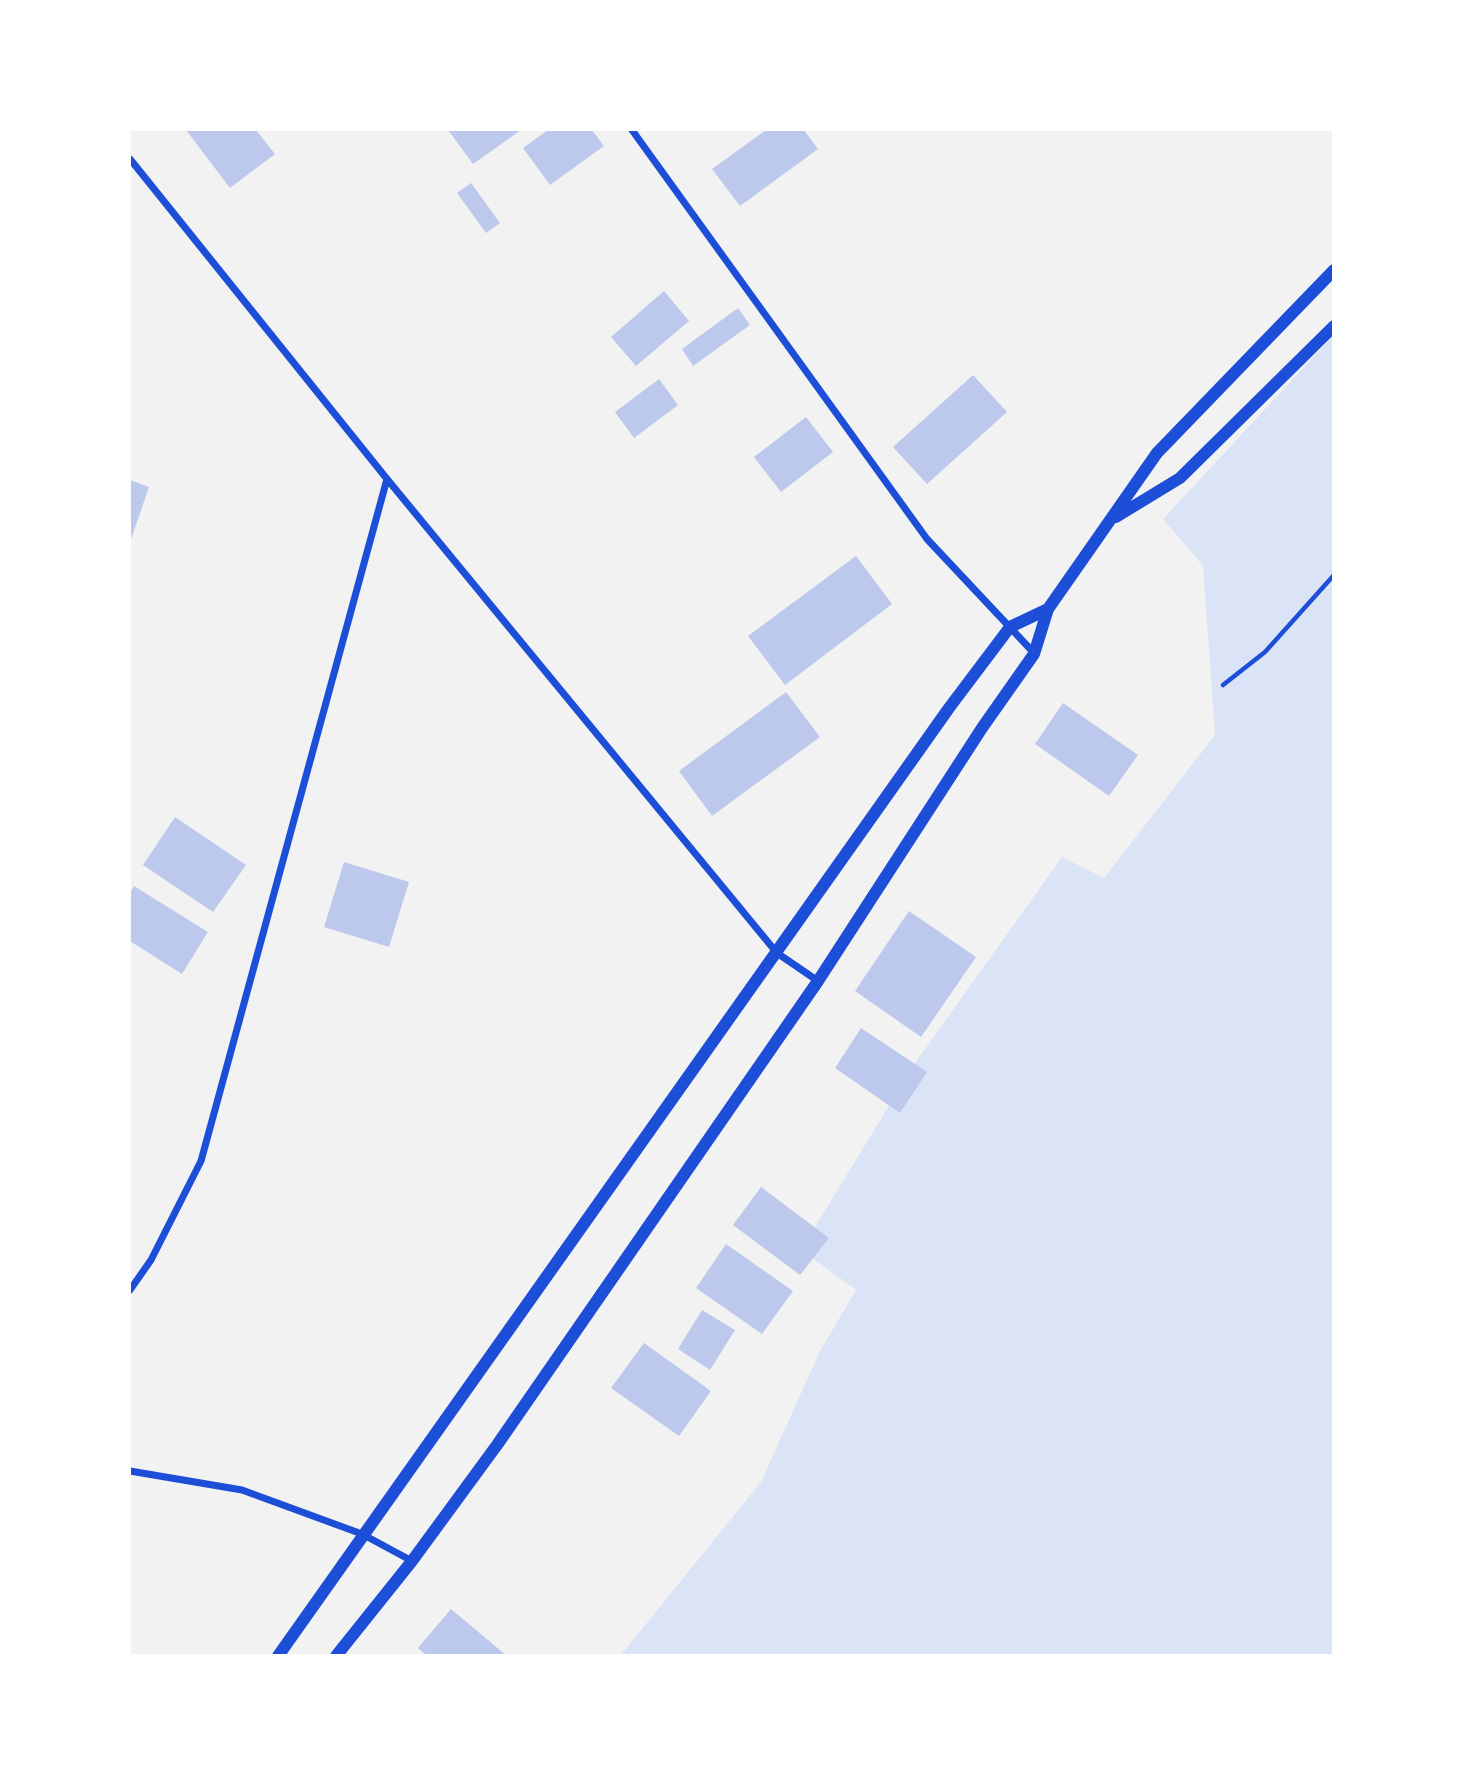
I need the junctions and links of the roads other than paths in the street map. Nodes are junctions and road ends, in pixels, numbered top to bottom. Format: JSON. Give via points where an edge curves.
{"nodes":[{"id":1,"x":632,"y":130,"type":"edge"},
{"id":2,"x":130,"y":159,"type":"edge"},
{"id":3,"x":1334,"y":270,"type":"edge"},
{"id":4,"x":1334,"y":326,"type":"edge"},
{"id":5,"x":387,"y":479,"type":"junction"},
{"id":6,"x":1113,"y":519,"type":"junction"},
{"id":7,"x":1048,"y":609,"type":"junction"},
{"id":8,"x":1010,"y":627,"type":"junction"},
{"id":9,"x":1034,"y":654,"type":"junction"},
{"id":10,"x":777,"y":953,"type":"junction"},
{"id":11,"x":818,"y":981,"type":"junction"},
{"id":12,"x":130,"y":1290,"type":"edge"},
{"id":13,"x":130,"y":1471,"type":"edge"},
{"id":14,"x":362,"y":1534,"type":"junction"},
{"id":15,"x":412,"y":1561,"type":"junction"},
{"id":16,"x":278,"y":1656,"type":"edge"},
{"id":17,"x":336,"y":1656,"type":"edge"}],
"edges":[{"from":1,"to":8,"type":"street","via":[[926,538]]},
{"from":2,"to":5,"type":"street"},
{"from":3,"to":6,"type":"street","via":[[1157,453]]},
{"from":4,"to":6,"type":"street","via":[[1180,478]]},
{"from":5,"to":10,"type":"street"},
{"from":5,"to":12,"type":"street","via":[[201,1161],[151,1260]]},
{"from":6,"to":7,"type":"street"},
{"from":7,"to":8,"type":"street"},
{"from":7,"to":9,"type":"street"},
{"from":8,"to":9,"type":"street"},
{"from":8,"to":10,"type":"street"},
{"from":9,"to":11,"type":"street"},
{"from":10,"to":11,"type":"street"},
{"from":10,"to":14,"type":"street"},
{"from":11,"to":15,"type":"street"},
{"from":13,"to":14,"type":"street","via":[[242,1490]]},
{"from":14,"to":15,"type":"street"},
{"from":14,"to":16,"type":"street"},
{"from":15,"to":17,"type":"street"}]}
